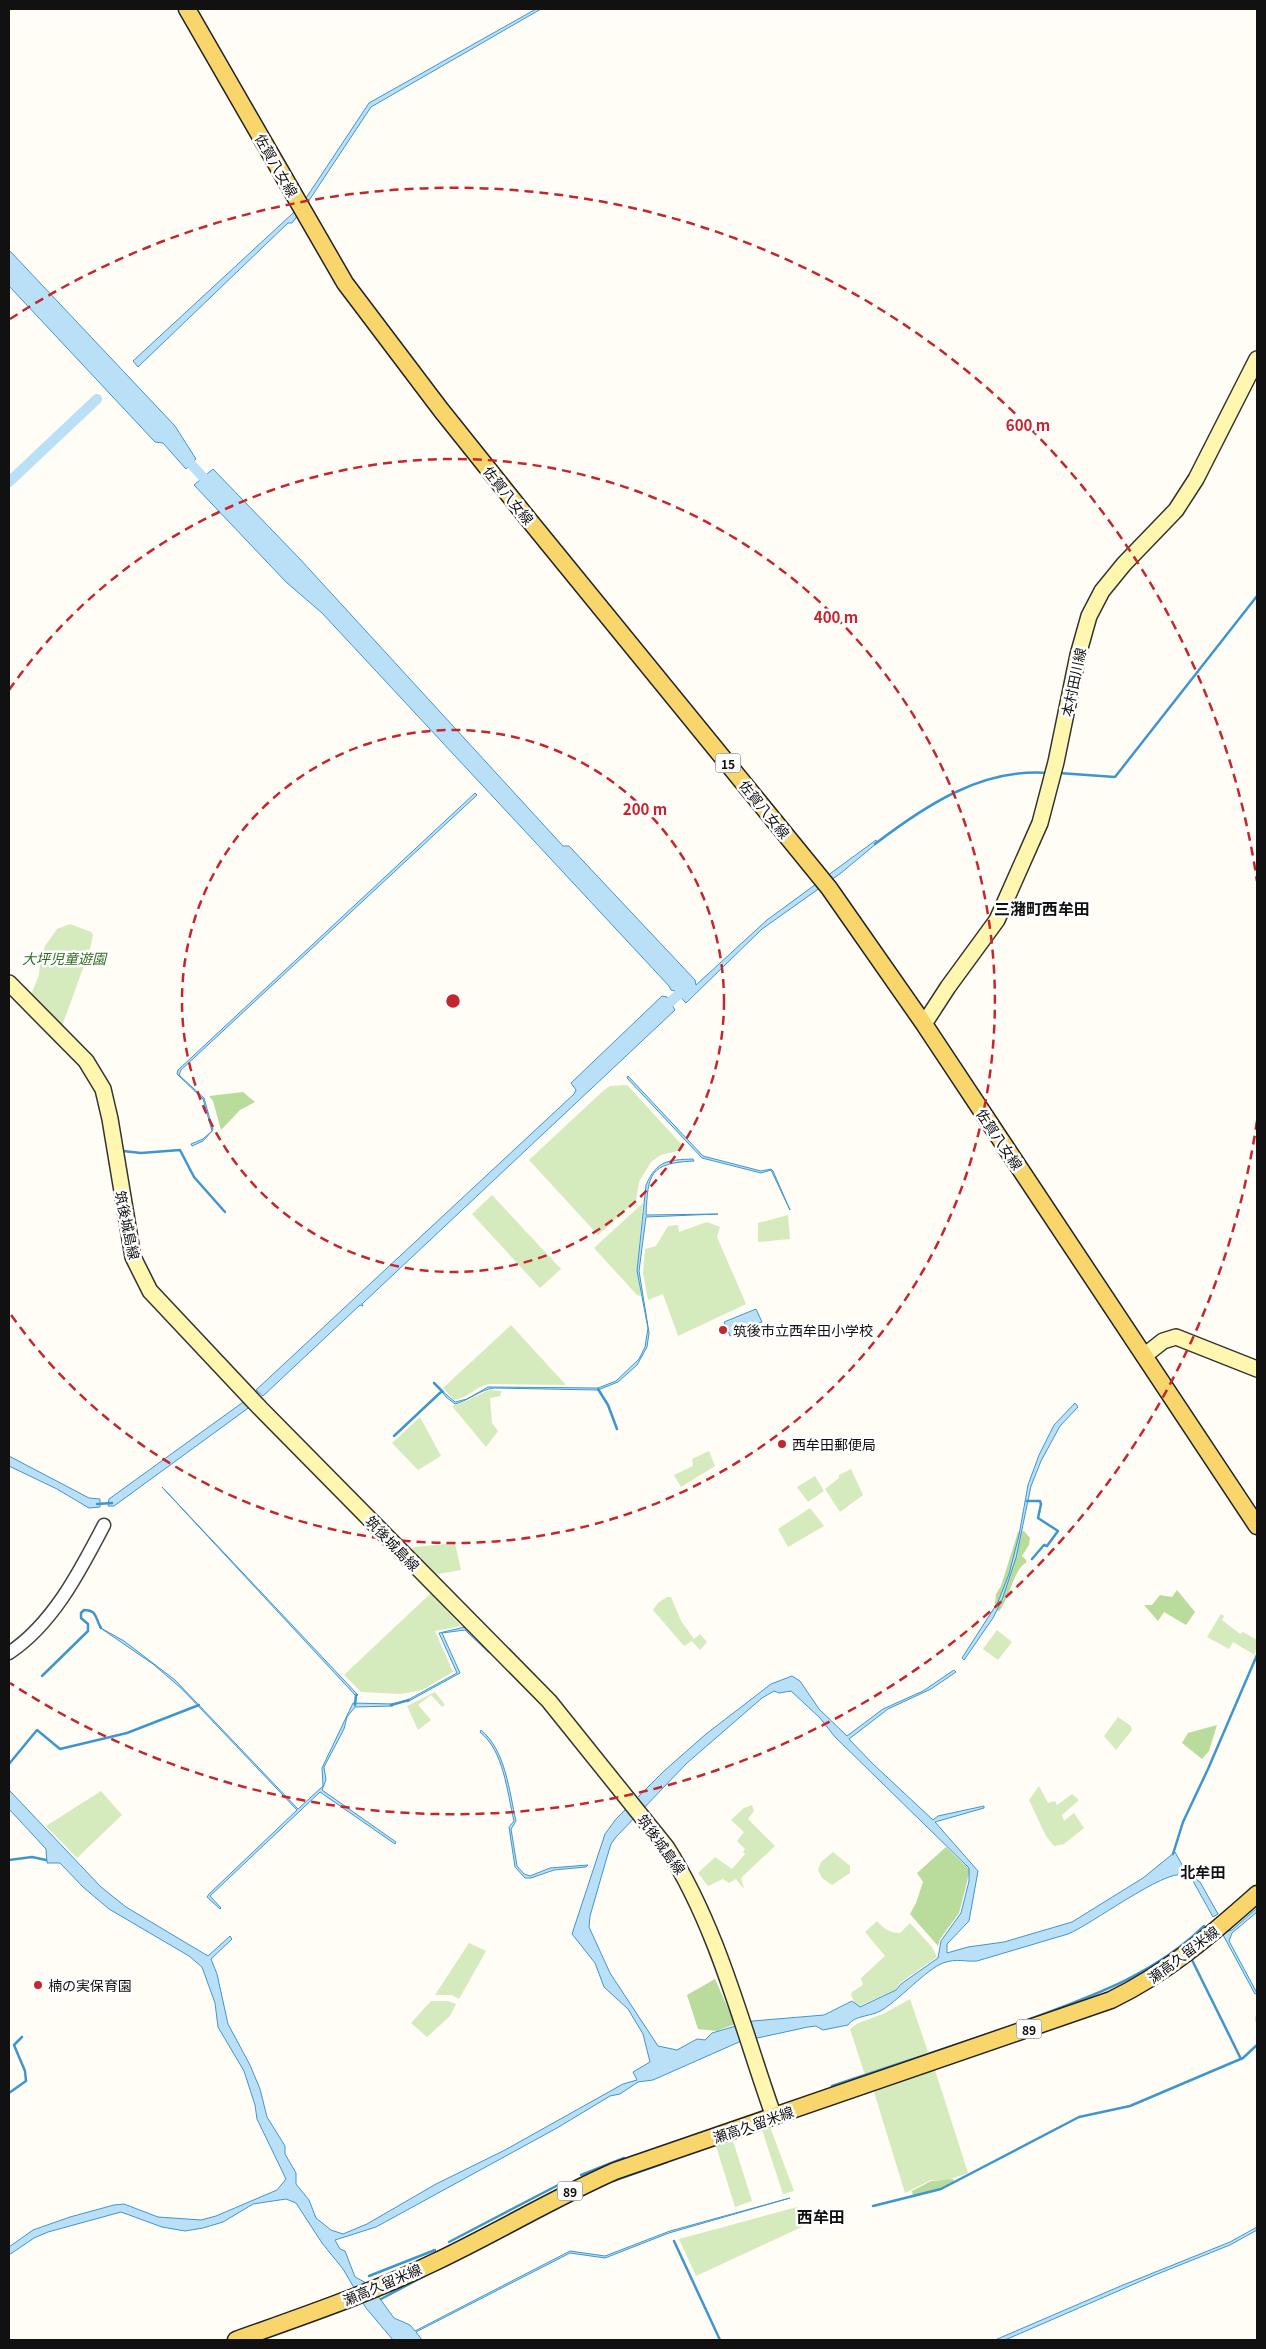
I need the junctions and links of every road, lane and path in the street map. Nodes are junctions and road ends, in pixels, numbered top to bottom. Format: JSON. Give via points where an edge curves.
{"nodes":[{"id":1,"x":187,"y":9,"type":"edge"},
{"id":2,"x":1257,"y":359,"type":"edge"},
{"id":3,"x":9,"y":983,"type":"edge"},
{"id":4,"x":924,"y":1024,"type":"junction"},
{"id":5,"x":1144,"y":1356,"type":"junction"},
{"id":6,"x":1257,"y":1369,"type":"edge"},
{"id":7,"x":104,"y":1525,"type":"dead end"},
{"id":8,"x":1257,"y":1526,"type":"edge"},
{"id":9,"x":9,"y":1654,"type":"edge"},
{"id":10,"x":1257,"y":1894,"type":"edge"},
{"id":11,"x":774,"y":2117,"type":"junction"},
{"id":12,"x":236,"y":2340,"type":"edge"}],
"edges":[{"from":1,"to":4,"type":"main road","name":"佐賀八女線","number":"15","via":[[345,283],[365,311],[529,520],[821,878]]},
{"from":2,"to":4,"type":"main road","name":"本村田川線","via":[[1196,479],[1176,510],[1124,564],[1102,591],[1089,616],[1040,822],[997,920]]},
{"from":3,"to":11,"type":"main road","name":"筑後城島線","via":[[86,1061],[103,1089],[132,1258],[150,1291],[260,1408],[549,1701],[668,1848],[706,1918]]},
{"from":4,"to":5,"type":"main road","name":"佐賀八女線","number":"15"},
{"from":5,"to":6,"type":"main road","via":[[1162,1341],[1176,1337]]},
{"from":5,"to":8,"type":"main road","name":"佐賀八女線","number":"15"},
{"from":7,"to":9,"type":"street","via":[[52,1612]]},
{"from":10,"to":11,"type":"main road","name":"瀬高久留米線","number":"89","via":[[1174,1964],[1137,1988],[1111,2000]]},
{"from":11,"to":12,"type":"main road","name":"瀬高久留米線","number":"89","via":[[615,2171],[376,2289]]}]}
